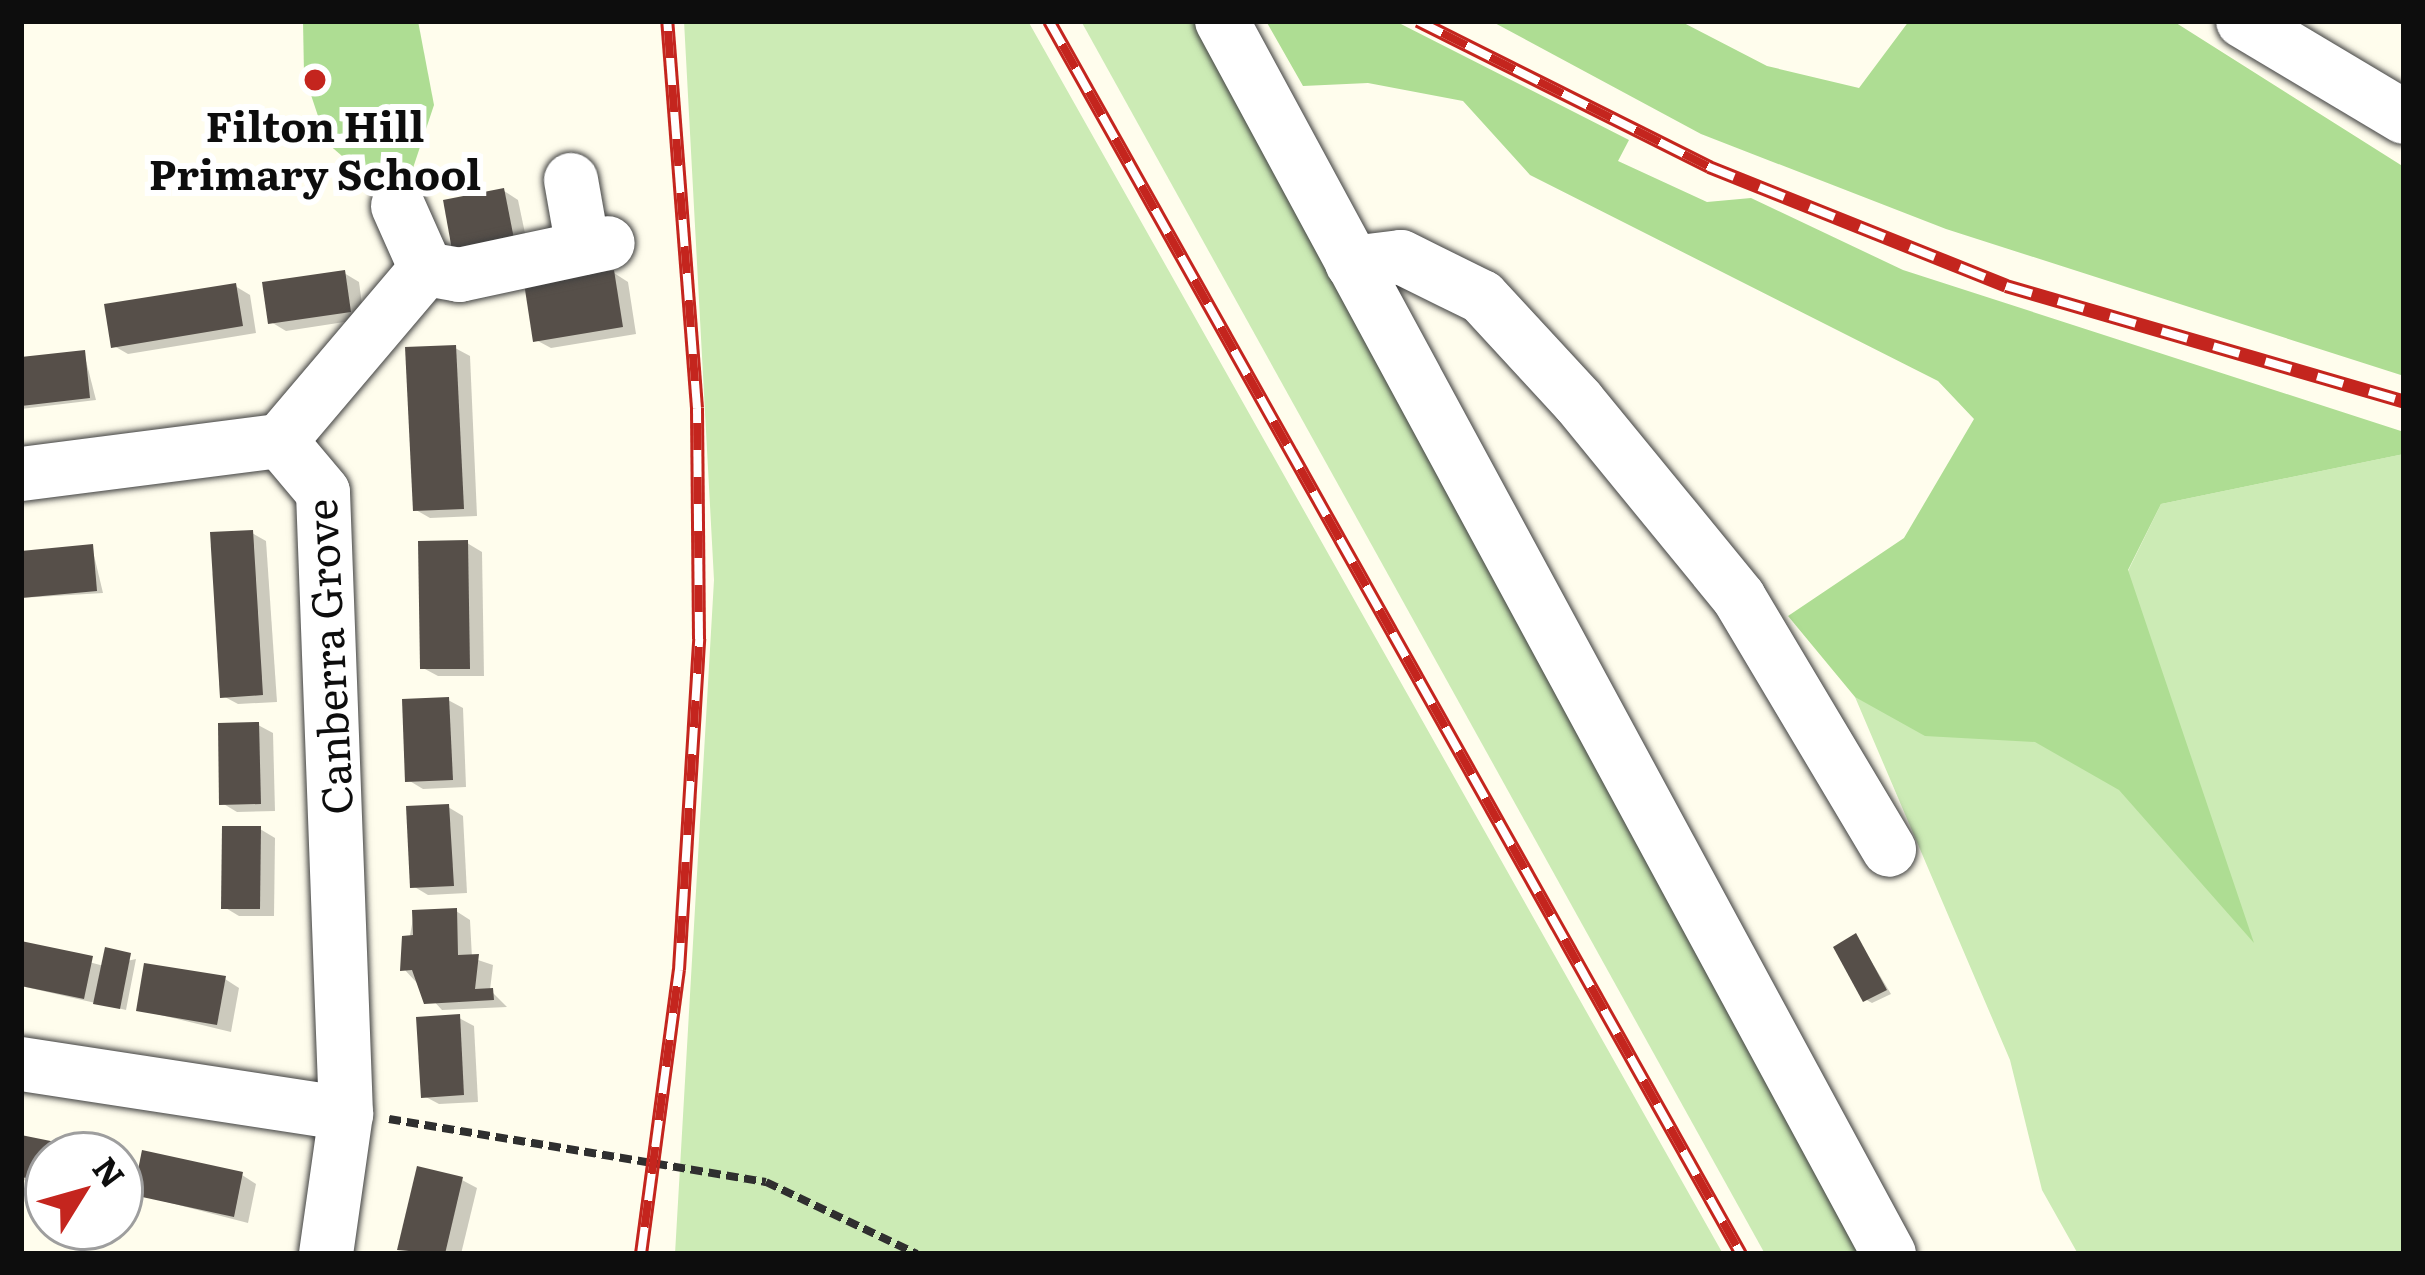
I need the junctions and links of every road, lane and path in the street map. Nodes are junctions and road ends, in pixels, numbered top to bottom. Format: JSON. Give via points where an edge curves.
{"nodes":[{"id":1,"x":1222,"y":21,"type":"edge"},
{"id":2,"x":2243,"y":21,"type":"edge"},
{"id":3,"x":2404,"y":117,"type":"edge"},
{"id":4,"x":571,"y":180,"type":"dead end"},
{"id":5,"x":398,"y":206,"type":"dead end"},
{"id":6,"x":1352,"y":262,"type":"junction"},
{"id":7,"x":426,"y":268,"type":"junction"},
{"id":8,"x":280,"y":441,"type":"junction"},
{"id":9,"x":21,"y":474,"type":"edge"},
{"id":10,"x":1889,"y":850,"type":"dead end"},
{"id":11,"x":21,"y":1064,"type":"edge"},
{"id":12,"x":346,"y":1114,"type":"junction"},
{"id":13,"x":326,"y":1254,"type":"edge"},
{"id":14,"x":917,"y":1254,"type":"edge"},
{"id":15,"x":1889,"y":1254,"type":"edge"}],
"edges":[{"from":1,"to":6,"type":"street"},
{"from":2,"to":3,"type":"street"},
{"from":4,"to":7,"type":"street","via":[[596,246],[459,275]]},
{"from":5,"to":7,"type":"street"},
{"from":6,"to":10,"type":"street","via":[[1401,257],[1482,297],[1578,401],[1739,598]]},
{"from":6,"to":15,"type":"street"},
{"from":7,"to":8,"type":"street","name":"Canberra Grove"},
{"from":8,"to":9,"type":"street"},
{"from":8,"to":12,"type":"street","name":"Canberra Grove","via":[[323,492]]},
{"from":11,"to":12,"type":"street"},
{"from":12,"to":13,"type":"street","name":"Canberra Grove"},
{"from":12,"to":14,"type":"path","via":[[766,1182]]}]}
